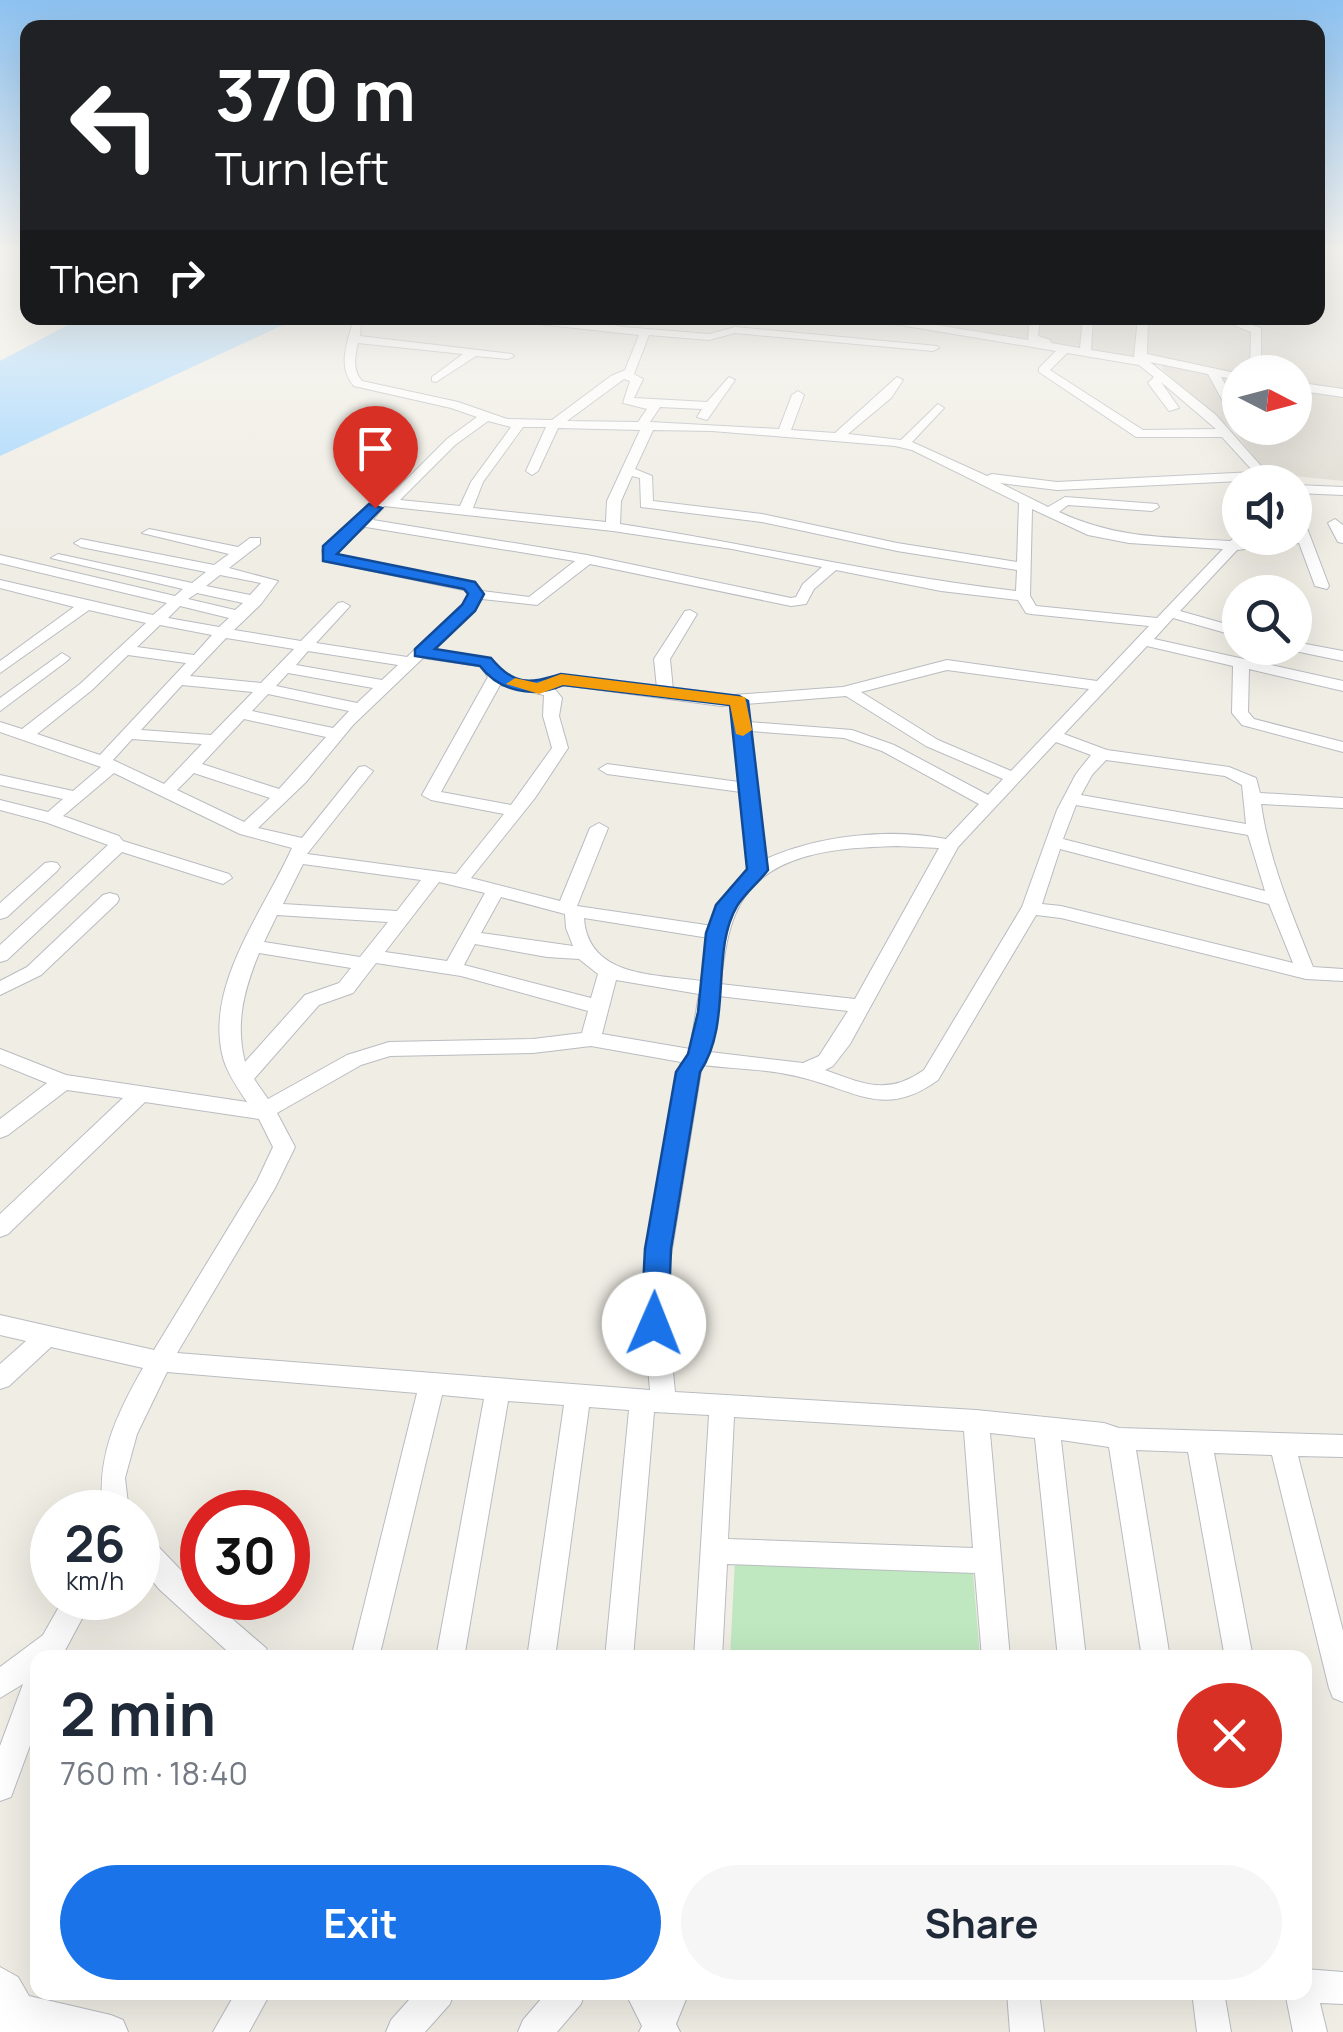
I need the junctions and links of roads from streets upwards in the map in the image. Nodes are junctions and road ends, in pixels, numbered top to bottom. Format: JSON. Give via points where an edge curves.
{"nodes":[{"id":1,"x":354,"y":343,"type":"edge"},
{"id":2,"x":424,"y":343,"type":"edge"},
{"id":3,"x":638,"y":343,"type":"edge"},
{"id":4,"x":880,"y":343,"type":"edge"},
{"id":5,"x":1027,"y":343,"type":"edge"},
{"id":6,"x":1054,"y":343,"type":"edge"},
{"id":7,"x":1086,"y":343,"type":"edge"},
{"id":8,"x":1142,"y":343,"type":"edge"},
{"id":9,"x":933,"y":348,"type":"dead end"},
{"id":10,"x":1065,"y":349,"type":"junction"},
{"id":11,"x":1086,"y":350,"type":"junction"},
{"id":12,"x":475,"y":351,"type":"junction"},
{"id":13,"x":508,"y":356,"type":"dead end"},
{"id":14,"x":1141,"y":356,"type":"junction"},
{"id":15,"x":1213,"y":372,"type":"junction"},
{"id":16,"x":1222,"y":374,"type":"edge"},
{"id":17,"x":624,"y":375,"type":"junction"},
{"id":18,"x":1162,"y":376,"type":"junction"},
{"id":19,"x":436,"y":379,"type":"dead end"},
{"id":20,"x":729,"y":380,"type":"dead end"},
{"id":21,"x":897,"y":380,"type":"dead end"},
{"id":22,"x":1222,"y":388,"type":"edge"},
{"id":23,"x":1312,"y":388,"type":"edge"},
{"id":24,"x":1343,"y":393,"type":"edge"},
{"id":25,"x":798,"y":396,"type":"dead end"},
{"id":26,"x":647,"y":403,"type":"junction"},
{"id":27,"x":710,"y":406,"type":"junction"},
{"id":28,"x":938,"y":408,"type":"dead end"},
{"id":29,"x":1173,"y":408,"type":"dead end"},
{"id":30,"x":484,"y":418,"type":"junction"},
{"id":31,"x":519,"y":424,"type":"junction"},
{"id":32,"x":553,"y":425,"type":"junction"},
{"id":33,"x":644,"y":427,"type":"junction"},
{"id":34,"x":696,"y":427,"type":"junction"},
{"id":35,"x":1222,"y":429,"type":"edge"},
{"id":36,"x":784,"y":432,"type":"junction"},
{"id":37,"x":1222,"y":433,"type":"edge"},
{"id":38,"x":839,"y":436,"type":"junction"},
{"id":39,"x":904,"y":444,"type":"junction"},
{"id":40,"x":1236,"y":445,"type":"edge"},
{"id":41,"x":1252,"y":465,"type":"edge"},
{"id":42,"x":626,"y":470,"type":"junction"},
{"id":43,"x":532,"y":471,"type":"dead end"},
{"id":44,"x":979,"y":476,"type":"junction"},
{"id":45,"x":1222,"y":481,"type":"edge"},
{"id":46,"x":1147,"y":482,"type":"junction"},
{"id":47,"x":1312,"y":490,"type":"edge"},
{"id":48,"x":1343,"y":491,"type":"edge"},
{"id":49,"x":384,"y":502,"type":"junction"},
{"id":50,"x":1026,"y":502,"type":"junction"},
{"id":51,"x":1152,"y":507,"type":"junction"},
{"id":52,"x":465,"y":511,"type":"junction"},
{"id":53,"x":1048,"y":513,"type":"junction"},
{"id":54,"x":365,"y":520,"type":"junction"},
{"id":55,"x":1336,"y":522,"type":"dead end"},
{"id":56,"x":613,"y":526,"type":"junction"},
{"id":57,"x":148,"y":533,"type":"dead end"},
{"id":58,"x":1343,"y":540,"type":"edge"},
{"id":59,"x":255,"y":541,"type":"dead end"},
{"id":60,"x":1154,"y":542,"type":"junction"},
{"id":61,"x":1222,"y":542,"type":"edge"},
{"id":62,"x":80,"y":543,"type":"dead end"},
{"id":63,"x":240,"y":552,"type":"junction"},
{"id":64,"x":1227,"y":555,"type":"edge"},
{"id":65,"x":1309,"y":555,"type":"edge"},
{"id":66,"x":58,"y":558,"type":"dead end"},
{"id":67,"x":586,"y":559,"type":"junction"},
{"id":68,"x":8,"y":562,"type":"edge"},
{"id":69,"x":832,"y":566,"type":"junction"},
{"id":70,"x":1023,"y":567,"type":"junction"},
{"id":71,"x":217,"y":570,"type":"junction"},
{"id":72,"x":0,"y":572,"type":"edge"},
{"id":73,"x":0,"y":584,"type":"edge"},
{"id":74,"x":1322,"y":586,"type":"dead end"},
{"id":75,"x":192,"y":590,"type":"junction"},
{"id":76,"x":476,"y":594,"type":"junction"},
{"id":77,"x":1023,"y":596,"type":"junction"},
{"id":78,"x":256,"y":600,"type":"junction"},
{"id":79,"x":176,"y":602,"type":"junction"},
{"id":80,"x":86,"y":606,"type":"junction"},
{"id":81,"x":343,"y":606,"type":"dead end"},
{"id":82,"x":690,"y":614,"type":"dead end"},
{"id":83,"x":240,"y":616,"type":"junction"},
{"id":84,"x":1168,"y":618,"type":"junction"},
{"id":85,"x":155,"y":621,"type":"junction"},
{"id":86,"x":1222,"y":629,"type":"edge"},
{"id":87,"x":223,"y":634,"type":"junction"},
{"id":88,"x":1144,"y":641,"type":"junction"},
{"id":89,"x":304,"y":646,"type":"junction"},
{"id":90,"x":124,"y":650,"type":"junction"},
{"id":91,"x":1312,"y":650,"type":"edge"},
{"id":92,"x":22,"y":652,"type":"junction"},
{"id":93,"x":1343,"y":656,"type":"edge"},
{"id":94,"x":416,"y":657,"type":"junction"},
{"id":95,"x":198,"y":660,"type":"junction"},
{"id":96,"x":1222,"y":660,"type":"edge"},
{"id":97,"x":1240,"y":665,"type":"joint"},
{"id":98,"x":0,"y":668,"type":"edge"},
{"id":99,"x":283,"y":668,"type":"junction"},
{"id":100,"x":496,"y":677,"type":"junction"},
{"id":101,"x":178,"y":680,"type":"junction"},
{"id":102,"x":386,"y":686,"type":"junction"},
{"id":103,"x":1099,"y":686,"type":"junction"},
{"id":104,"x":1343,"y":686,"type":"edge"},
{"id":105,"x":263,"y":688,"type":"junction"},
{"id":106,"x":539,"y":689,"type":"junction"},
{"id":107,"x":849,"y":691,"type":"junction"},
{"id":108,"x":666,"y":694,"type":"junction"},
{"id":109,"x":739,"y":701,"type":"junction"},
{"id":110,"x":0,"y":706,"type":"edge"},
{"id":111,"x":362,"y":709,"type":"junction"},
{"id":112,"x":239,"y":713,"type":"junction"},
{"id":113,"x":742,"y":726,"type":"junction"},
{"id":114,"x":8,"y":731,"type":"edge"},
{"id":115,"x":126,"y":734,"type":"junction"},
{"id":116,"x":337,"y":734,"type":"junction"},
{"id":117,"x":1052,"y":735,"type":"junction"},
{"id":118,"x":214,"y":740,"type":"junction"},
{"id":119,"x":1343,"y":746,"type":"edge"},
{"id":120,"x":1104,"y":754,"type":"junction"},
{"id":121,"x":108,"y":764,"type":"junction"},
{"id":122,"x":190,"y":766,"type":"junction"},
{"id":123,"x":607,"y":769,"type":"dead end"},
{"id":124,"x":364,"y":770,"type":"dead end"},
{"id":125,"x":1012,"y":777,"type":"junction"},
{"id":126,"x":0,"y":780,"type":"edge"},
{"id":127,"x":747,"y":788,"type":"junction"},
{"id":128,"x":166,"y":792,"type":"junction"},
{"id":129,"x":74,"y":796,"type":"junction"},
{"id":130,"x":282,"y":796,"type":"junction"},
{"id":131,"x":1254,"y":798,"type":"junction"},
{"id":132,"x":1072,"y":799,"type":"junction"},
{"id":133,"x":988,"y":802,"type":"junction"},
{"id":134,"x":1343,"y":803,"type":"edge"},
{"id":135,"x":0,"y":805,"type":"edge"},
{"id":136,"x":516,"y":812,"type":"junction"},
{"id":137,"x":51,"y":818,"type":"junction"},
{"id":138,"x":599,"y":828,"type":"dead end"},
{"id":139,"x":246,"y":830,"type":"junction"},
{"id":140,"x":1256,"y":830,"type":"junction"},
{"id":141,"x":1054,"y":842,"type":"junction"},
{"id":142,"x":117,"y":845,"type":"junction"},
{"id":143,"x":950,"y":845,"type":"junction"},
{"id":144,"x":299,"y":853,"type":"junction"},
{"id":145,"x":51,"y":866,"type":"dead end"},
{"id":146,"x":758,"y":870,"type":"junction"},
{"id":147,"x":434,"y":876,"type":"junction"},
{"id":148,"x":223,"y":878,"type":"dead end"},
{"id":149,"x":460,"y":880,"type":"junction"},
{"id":150,"x":496,"y":890,"type":"junction"},
{"id":151,"x":110,"y":899,"type":"dead end"},
{"id":152,"x":1276,"y":900,"type":"junction"},
{"id":153,"x":270,"y":909,"type":"junction"},
{"id":154,"x":570,"y":910,"type":"junction"},
{"id":155,"x":1031,"y":910,"type":"junction"},
{"id":156,"x":0,"y":913,"type":"edge"},
{"id":157,"x":401,"y":917,"type":"junction"},
{"id":158,"x":717,"y":933,"type":"junction"},
{"id":159,"x":470,"y":937,"type":"junction"},
{"id":160,"x":253,"y":946,"type":"junction"},
{"id":161,"x":585,"y":953,"type":"junction"},
{"id":162,"x":0,"y":956,"type":"edge"},
{"id":163,"x":368,"y":960,"type":"junction"},
{"id":164,"x":452,"y":968,"type":"junction"},
{"id":165,"x":608,"y":972,"type":"junction"},
{"id":166,"x":1306,"y":974,"type":"junction"},
{"id":167,"x":1343,"y":976,"type":"edge"},
{"id":168,"x":0,"y":989,"type":"edge"},
{"id":169,"x":711,"y":990,"type":"junction"},
{"id":170,"x":861,"y":1006,"type":"junction"},
{"id":171,"x":600,"y":1007,"type":"junction"},
{"id":172,"x":591,"y":1039,"type":"junction"},
{"id":173,"x":0,"y":1056,"type":"edge"},
{"id":174,"x":699,"y":1058,"type":"junction"},
{"id":175,"x":806,"y":1070,"type":"junction"},
{"id":176,"x":243,"y":1078,"type":"junction"},
{"id":177,"x":63,"y":1082,"type":"junction"},
{"id":178,"x":139,"y":1096,"type":"junction"},
{"id":179,"x":262,"y":1112,"type":"junction"},
{"id":180,"x":0,"y":1130,"type":"edge"},
{"id":181,"x":0,"y":1228,"type":"edge"},
{"id":182,"x":0,"y":1324,"type":"edge"},
{"id":183,"x":47,"y":1336,"type":"junction"},
{"id":184,"x":156,"y":1361,"type":"junction"},
{"id":185,"x":0,"y":1379,"type":"edge"},
{"id":186,"x":432,"y":1384,"type":"junction"},
{"id":187,"x":498,"y":1389,"type":"junction"},
{"id":188,"x":578,"y":1396,"type":"junction"},
{"id":189,"x":653,"y":1401,"type":"junction"},
{"id":190,"x":722,"y":1405,"type":"junction"},
{"id":191,"x":976,"y":1421,"type":"junction"},
{"id":192,"x":1046,"y":1428,"type":"junction"},
{"id":193,"x":1119,"y":1439,"type":"junction"},
{"id":194,"x":1199,"y":1440,"type":"junction"},
{"id":195,"x":1282,"y":1442,"type":"junction"},
{"id":196,"x":1343,"y":1446,"type":"edge"},
{"id":197,"x":115,"y":1490,"type":"edge"},
{"id":198,"x":714,"y":1551,"type":"junction"},
{"id":199,"x":988,"y":1560,"type":"junction"},
{"id":200,"x":160,"y":1570,"type":"edge"},
{"id":201,"x":66,"y":1620,"type":"edge"},
{"id":202,"x":49,"y":1650,"type":"edge"},
{"id":203,"x":247,"y":1650,"type":"edge"},
{"id":204,"x":367,"y":1650,"type":"edge"},
{"id":205,"x":451,"y":1650,"type":"edge"},
{"id":206,"x":542,"y":1650,"type":"edge"},
{"id":207,"x":619,"y":1650,"type":"edge"},
{"id":208,"x":708,"y":1650,"type":"edge"},
{"id":209,"x":995,"y":1650,"type":"edge"},
{"id":210,"x":1071,"y":1650,"type":"edge"},
{"id":211,"x":1155,"y":1650,"type":"edge"},
{"id":212,"x":1238,"y":1650,"type":"edge"},
{"id":213,"x":30,"y":1664,"type":"edge"},
{"id":214,"x":0,"y":1684,"type":"edge"},
{"id":215,"x":1343,"y":1688,"type":"edge"},
{"id":216,"x":30,"y":1705,"type":"edge"},
{"id":217,"x":0,"y":1786,"type":"edge"},
{"id":218,"x":1312,"y":1986,"type":"edge"},
{"id":219,"x":1343,"y":1988,"type":"edge"},
{"id":220,"x":250,"y":2000,"type":"edge"},
{"id":221,"x":431,"y":2000,"type":"edge"},
{"id":222,"x":561,"y":2000,"type":"edge"},
{"id":223,"x":644,"y":2000,"type":"edge"},
{"id":224,"x":669,"y":2000,"type":"edge"},
{"id":225,"x":1024,"y":2000,"type":"edge"},
{"id":226,"x":1209,"y":2000,"type":"edge"},
{"id":227,"x":1303,"y":2000,"type":"edge"},
{"id":228,"x":12,"y":2008,"type":"edge"},
{"id":229,"x":659,"y":2031,"type":"edge"},
{"id":230,"x":111,"y":2032,"type":"edge"},
{"id":231,"x":230,"y":2032,"type":"edge"},
{"id":232,"x":403,"y":2032,"type":"edge"},
{"id":233,"x":535,"y":2032,"type":"edge"},
{"id":234,"x":1026,"y":2032,"type":"edge"},
{"id":235,"x":1214,"y":2032,"type":"edge"},
{"id":236,"x":1310,"y":2032,"type":"edge"}],
"edges":[{"from":1,"to":30,"type":"street","via":[[348,368],[358,384]]},
{"from":2,"to":12,"type":"street"},
{"from":3,"to":17,"type":"street"},
{"from":4,"to":9,"type":"street"},
{"from":5,"to":10,"type":"street"},
{"from":6,"to":11,"type":"street"},
{"from":7,"to":11,"type":"street"},
{"from":8,"to":14,"type":"street"},
{"from":10,"to":11,"type":"street"},
{"from":10,"to":37,"type":"street","via":[[1042,370],[1122,426],[1152,436]]},
{"from":11,"to":14,"type":"street"},
{"from":11,"to":18,"type":"street","via":[[1143,362]]},
{"from":12,"to":13,"type":"street"},
{"from":12,"to":19,"type":"street"},
{"from":14,"to":15,"type":"street"},
{"from":15,"to":16,"type":"street"},
{"from":15,"to":22,"type":"street"},
{"from":17,"to":26,"type":"street","via":[[637,379],[627,400]]},
{"from":17,"to":32,"type":"street"},
{"from":18,"to":29,"type":"street","via":[[1154,383]]},
{"from":18,"to":35,"type":"street"},
{"from":20,"to":27,"type":"street"},
{"from":21,"to":38,"type":"street"},
{"from":23,"to":24,"type":"street"},
{"from":25,"to":36,"type":"street"},
{"from":26,"to":27,"type":"street"},
{"from":26,"to":33,"type":"street","via":[[654,407]]},
{"from":27,"to":34,"type":"street"},
{"from":28,"to":39,"type":"street"},
{"from":30,"to":31,"type":"street"},
{"from":30,"to":49,"type":"street"},
{"from":31,"to":32,"type":"street"},
{"from":31,"to":52,"type":"street","via":[[477,482]]},
{"from":32,"to":33,"type":"street"},
{"from":32,"to":43,"type":"street"},
{"from":33,"to":34,"type":"street"},
{"from":33,"to":42,"type":"street"},
{"from":34,"to":36,"type":"street"},
{"from":36,"to":38,"type":"street"},
{"from":38,"to":39,"type":"street"},
{"from":39,"to":44,"type":"street"},
{"from":40,"to":41,"type":"street"},
{"from":42,"to":56,"type":"street"},
{"from":42,"to":70,"type":"street","via":[[646,476],[646,504],[762,518]]},
{"from":44,"to":46,"type":"street","via":[[1057,486]]},
{"from":44,"to":50,"type":"street"},
{"from":45,"to":46,"type":"street"},
{"from":46,"to":51,"type":"street"},
{"from":47,"to":48,"type":"street"},
{"from":49,"to":52,"type":"street"},
{"from":49,"to":54,"type":"street"},
{"from":50,"to":53,"type":"street"},
{"from":50,"to":70,"type":"street"},
{"from":51,"to":53,"type":"street","via":[[1065,501]]},
{"from":51,"to":60,"type":"street"},
{"from":52,"to":56,"type":"street"},
{"from":53,"to":60,"type":"street","via":[[1088,530]]},
{"from":54,"to":67,"type":"street"},
{"from":54,"to":76,"type":"street","via":[[328,550],[329,558],[469,585]]},
{"from":55,"to":58,"type":"street"},
{"from":56,"to":69,"type":"street"},
{"from":57,"to":63,"type":"street"},
{"from":59,"to":63,"type":"street"},
{"from":60,"to":61,"type":"street"},
{"from":62,"to":71,"type":"street"},
{"from":63,"to":71,"type":"street"},
{"from":64,"to":84,"type":"street"},
{"from":65,"to":74,"type":"street"},
{"from":66,"to":75,"type":"street"},
{"from":67,"to":69,"type":"street","via":[[796,602]]},
{"from":67,"to":76,"type":"street","via":[[532,602]]},
{"from":68,"to":72,"type":"street"},
{"from":68,"to":79,"type":"street"},
{"from":69,"to":77,"type":"street"},
{"from":70,"to":77,"type":"street"},
{"from":71,"to":75,"type":"street"},
{"from":71,"to":78,"type":"street","via":[[271,581]]},
{"from":73,"to":80,"type":"street"},
{"from":75,"to":78,"type":"street"},
{"from":75,"to":79,"type":"street"},
{"from":76,"to":94,"type":"street"},
{"from":77,"to":84,"type":"street","via":[[1038,612]]},
{"from":78,"to":83,"type":"street"},
{"from":79,"to":83,"type":"street"},
{"from":79,"to":85,"type":"street"},
{"from":80,"to":85,"type":"street"},
{"from":80,"to":92,"type":"street"},
{"from":81,"to":89,"type":"street"},
{"from":82,"to":108,"type":"street","via":[[662,659]]},
{"from":83,"to":87,"type":"street"},
{"from":84,"to":86,"type":"street"},
{"from":84,"to":88,"type":"street"},
{"from":85,"to":87,"type":"street"},
{"from":85,"to":90,"type":"street"},
{"from":87,"to":89,"type":"street"},
{"from":87,"to":95,"type":"street"},
{"from":88,"to":96,"type":"street"},
{"from":88,"to":103,"type":"street"},
{"from":89,"to":94,"type":"street"},
{"from":89,"to":99,"type":"street"},
{"from":90,"to":95,"type":"street"},
{"from":90,"to":114,"type":"street","via":[[86,687]]},
{"from":91,"to":93,"type":"street"},
{"from":92,"to":98,"type":"street"},
{"from":92,"to":110,"type":"street","via":[[62,658]]},
{"from":94,"to":100,"type":"street","via":[[485,662]]},
{"from":94,"to":102,"type":"street"},
{"from":95,"to":101,"type":"street"},
{"from":97,"to":104,"type":"street"},
{"from":97,"to":119,"type":"street","via":[[1240,713],[1248,722]]},
{"from":99,"to":102,"type":"street"},
{"from":99,"to":105,"type":"street"},
{"from":100,"to":106,"type":"street"},
{"from":100,"to":136,"type":"street","via":[[430,795]]},
{"from":101,"to":105,"type":"street"},
{"from":101,"to":115,"type":"street"},
{"from":102,"to":111,"type":"street"},
{"from":103,"to":107,"type":"street","via":[[956,665]]},
{"from":103,"to":117,"type":"street"},
{"from":105,"to":111,"type":"street"},
{"from":105,"to":112,"type":"street"},
{"from":106,"to":108,"type":"street","via":[[561,680]]},
{"from":106,"to":136,"type":"street","via":[[554,694],[551,716],[561,742]]},
{"from":107,"to":109,"type":"street"},
{"from":107,"to":125,"type":"street","via":[[902,727]]},
{"from":108,"to":109,"type":"street"},
{"from":109,"to":113,"type":"street"},
{"from":111,"to":116,"type":"street"},
{"from":112,"to":116,"type":"street"},
{"from":112,"to":118,"type":"street"},
{"from":113,"to":127,"type":"street"},
{"from":113,"to":133,"type":"street","via":[[846,732]]},
{"from":114,"to":121,"type":"street"},
{"from":115,"to":118,"type":"street"},
{"from":115,"to":121,"type":"street"},
{"from":116,"to":130,"type":"street"},
{"from":117,"to":120,"type":"street"},
{"from":117,"to":125,"type":"street"},
{"from":118,"to":122,"type":"street"},
{"from":120,"to":131,"type":"street","via":[[1242,776]]},
{"from":120,"to":132,"type":"street"},
{"from":121,"to":128,"type":"street"},
{"from":121,"to":129,"type":"street"},
{"from":122,"to":128,"type":"street"},
{"from":122,"to":130,"type":"street"},
{"from":123,"to":127,"type":"street"},
{"from":124,"to":144,"type":"street"},
{"from":125,"to":133,"type":"street"},
{"from":126,"to":129,"type":"street"},
{"from":127,"to":146,"type":"street"},
{"from":128,"to":139,"type":"street"},
{"from":129,"to":137,"type":"street"},
{"from":130,"to":139,"type":"street"},
{"from":131,"to":134,"type":"street"},
{"from":131,"to":140,"type":"street"},
{"from":132,"to":140,"type":"street"},
{"from":132,"to":141,"type":"street"},
{"from":133,"to":143,"type":"street"},
{"from":135,"to":137,"type":"street"},
{"from":136,"to":149,"type":"street"},
{"from":137,"to":142,"type":"street"},
{"from":138,"to":154,"type":"street"},
{"from":139,"to":144,"type":"street","via":[[297,842]]},
{"from":140,"to":152,"type":"street"},
{"from":141,"to":152,"type":"street"},
{"from":141,"to":155,"type":"street"},
{"from":142,"to":148,"type":"street"},
{"from":142,"to":162,"type":"street"},
{"from":143,"to":146,"type":"street","via":[[916,838],[815,846]]},
{"from":143,"to":170,"type":"street"},
{"from":144,"to":147,"type":"street"},
{"from":144,"to":153,"type":"street"},
{"from":145,"to":156,"type":"street"},
{"from":146,"to":158,"type":"street","via":[[727,905]]},
{"from":147,"to":149,"type":"street"},
{"from":147,"to":157,"type":"street"},
{"from":149,"to":150,"type":"street"},
{"from":150,"to":154,"type":"street"},
{"from":150,"to":159,"type":"street"},
{"from":151,"to":168,"type":"street","via":[[34,970]]},
{"from":152,"to":166,"type":"street"},
{"from":153,"to":157,"type":"street"},
{"from":153,"to":160,"type":"street"},
{"from":154,"to":158,"type":"street"},
{"from":154,"to":161,"type":"street"},
{"from":155,"to":166,"type":"street"},
{"from":155,"to":175,"type":"street","via":[[920,1086],[906,1094],[876,1094]]},
{"from":157,"to":163,"type":"street"},
{"from":158,"to":169,"type":"street"},
{"from":159,"to":161,"type":"street"},
{"from":159,"to":164,"type":"street"},
{"from":160,"to":163,"type":"street"},
{"from":160,"to":176,"type":"street","via":[[233,1003],[229,1042]]},
{"from":161,"to":165,"type":"street"},
{"from":163,"to":164,"type":"street"},
{"from":163,"to":176,"type":"street","via":[[341,992],[312,1000]]},
{"from":164,"to":171,"type":"street"},
{"from":165,"to":169,"type":"street"},
{"from":165,"to":171,"type":"street"},
{"from":166,"to":167,"type":"street"},
{"from":169,"to":170,"type":"street"},
{"from":169,"to":174,"type":"street"},
{"from":170,"to":175,"type":"street","via":[[826,1061]]},
{"from":171,"to":172,"type":"street"},
{"from":172,"to":174,"type":"street"},
{"from":172,"to":179,"type":"street","via":[[374,1052]]},
{"from":173,"to":177,"type":"street"},
{"from":174,"to":175,"type":"street"},
{"from":174,"to":189,"type":"street","via":[[688,1072],[653,1292]]},
{"from":176,"to":179,"type":"street"},
{"from":177,"to":178,"type":"street"},
{"from":177,"to":180,"type":"street"},
{"from":178,"to":179,"type":"street"},
{"from":178,"to":181,"type":"street"},
{"from":179,"to":184,"type":"street","via":[[284,1148],[277,1168]]},
{"from":182,"to":183,"type":"street"},
{"from":183,"to":184,"type":"street"},
{"from":183,"to":185,"type":"street"},
{"from":184,"to":186,"type":"street"},
{"from":184,"to":197,"type":"street","via":[[118,1460]]},
{"from":186,"to":187,"type":"street"},
{"from":186,"to":204,"type":"street"},
{"from":187,"to":188,"type":"street"},
{"from":187,"to":205,"type":"street"},
{"from":188,"to":189,"type":"street"},
{"from":188,"to":206,"type":"street"},
{"from":189,"to":190,"type":"street"},
{"from":189,"to":207,"type":"street"},
{"from":190,"to":191,"type":"street"},
{"from":190,"to":198,"type":"street"},
{"from":191,"to":192,"type":"street"},
{"from":191,"to":199,"type":"street"},
{"from":192,"to":193,"type":"street"},
{"from":192,"to":210,"type":"street"},
{"from":193,"to":194,"type":"street"},
{"from":193,"to":211,"type":"street"},
{"from":194,"to":195,"type":"street"},
{"from":194,"to":212,"type":"street"},
{"from":195,"to":196,"type":"street"},
{"from":195,"to":215,"type":"street"},
{"from":198,"to":199,"type":"street"},
{"from":198,"to":208,"type":"street"},
{"from":199,"to":209,"type":"street"},
{"from":200,"to":203,"type":"street"},
{"from":201,"to":202,"type":"street"},
{"from":213,"to":214,"type":"street"},
{"from":216,"to":217,"type":"street"},
{"from":218,"to":219,"type":"street"},
{"from":220,"to":231,"type":"street"},
{"from":221,"to":232,"type":"street"},
{"from":222,"to":233,"type":"street"},
{"from":223,"to":229,"type":"street"},
{"from":224,"to":229,"type":"street"},
{"from":225,"to":234,"type":"street"},
{"from":226,"to":235,"type":"street"},
{"from":227,"to":236,"type":"street"},
{"from":228,"to":230,"type":"street"}]}
